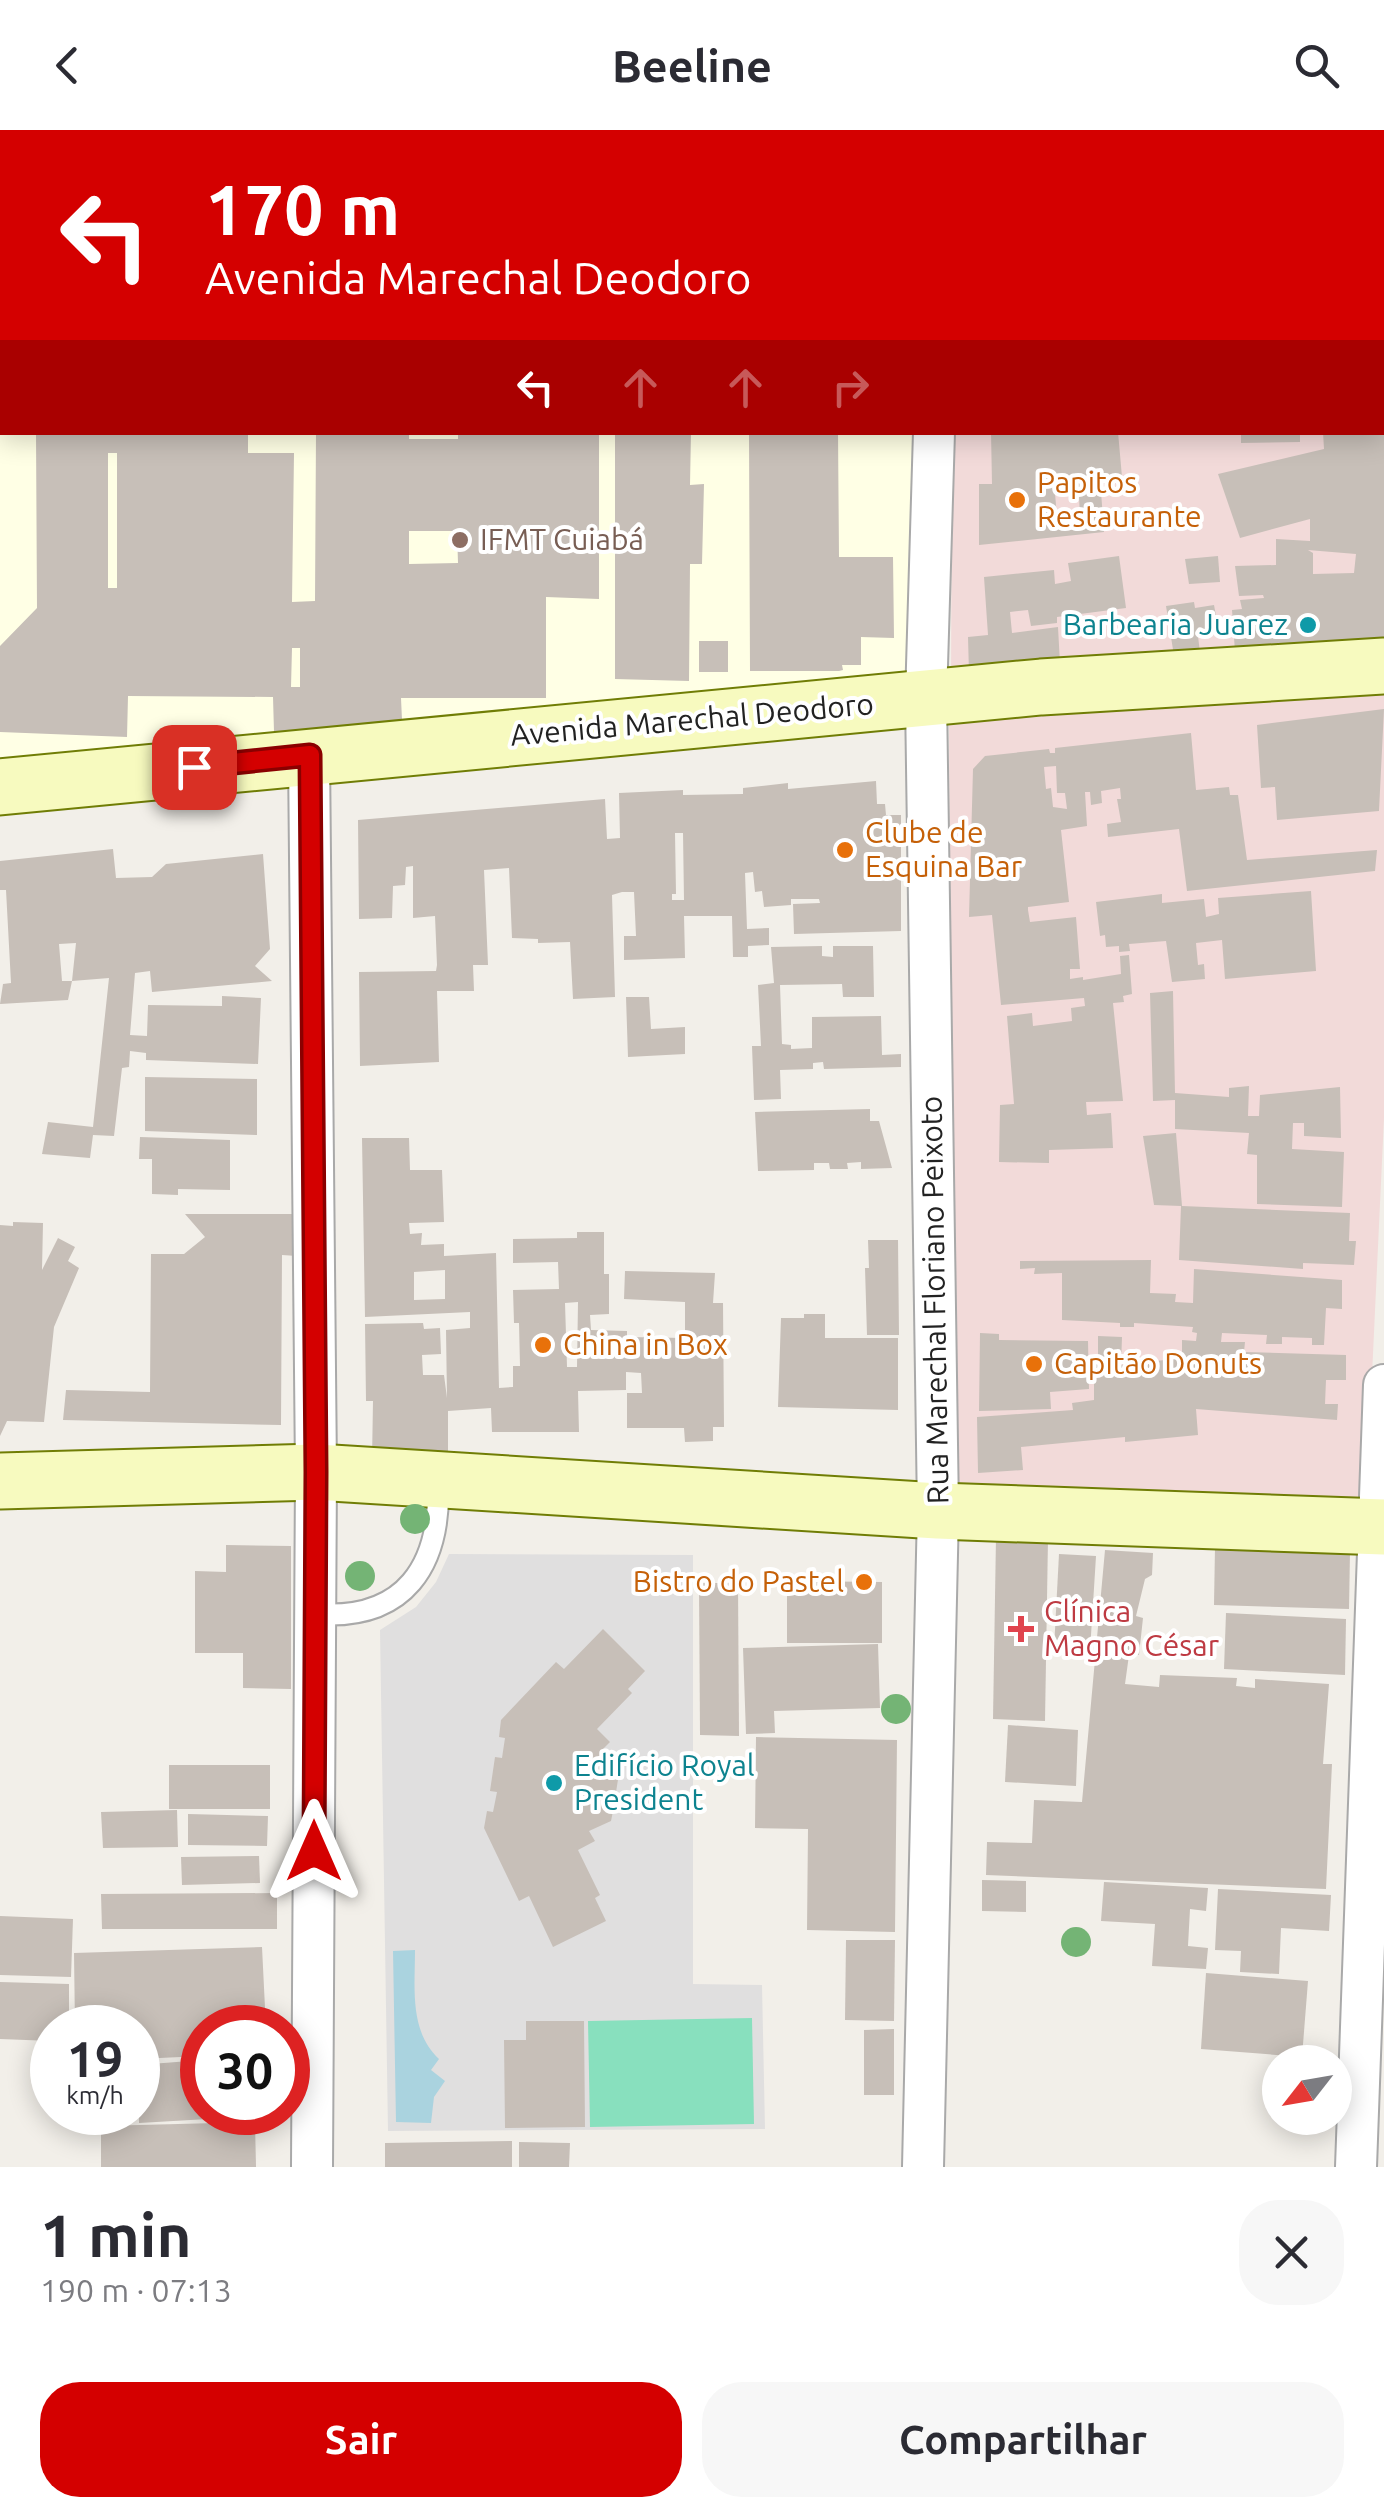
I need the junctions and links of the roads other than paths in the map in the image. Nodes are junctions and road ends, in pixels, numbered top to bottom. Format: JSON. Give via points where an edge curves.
{"nodes":[{"id":1,"x":934,"y":435,"type":"edge"},
{"id":2,"x":1384,"y":666,"type":"edge"},
{"id":3,"x":926,"y":699,"type":"junction"},
{"id":4,"x":310,"y":755,"type":"junction"},
{"id":5,"x":0,"y":787,"type":"edge"},
{"id":6,"x":1384,"y":1385,"type":"edge"},
{"id":7,"x":316,"y":1472,"type":"junction"},
{"id":8,"x":0,"y":1480,"type":"edge"},
{"id":9,"x":438,"y":1480,"type":"junction"},
{"id":10,"x":938,"y":1512,"type":"junction"},
{"id":11,"x":1381,"y":1527,"type":"edge"},
{"id":12,"x":315,"y":1614,"type":"junction"},
{"id":13,"x":1379,"y":1725,"type":"edge"},
{"id":14,"x":312,"y":2167,"type":"edge"},
{"id":15,"x":923,"y":2167,"type":"edge"},
{"id":16,"x":1356,"y":2167,"type":"edge"}],
"edges":[{"from":1,"to":3,"type":"street","name":"Rua Marechal Floriano Peixoto"},
{"from":2,"to":3,"type":"main road","name":"Avenida Marechal Deodoro"},
{"from":3,"to":4,"type":"main road","name":"Avenida Marechal Deodoro"},
{"from":3,"to":10,"type":"street","name":"Rua Marechal Floriano Peixoto"},
{"from":4,"to":5,"type":"main road","name":"Avenida Marechal Deodoro"},
{"from":4,"to":7,"type":"street"},
{"from":6,"to":11,"type":"street"},
{"from":7,"to":8,"type":"main road"},
{"from":7,"to":9,"type":"main road"},
{"from":7,"to":12,"type":"street"},
{"from":9,"to":10,"type":"main road"},
{"from":9,"to":12,"type":"lane","via":[[436,1529],[414,1579],[371,1611]]},
{"from":10,"to":11,"type":"main road"},
{"from":10,"to":15,"type":"street","name":"Rua Marechal Floriano Peixoto"},
{"from":11,"to":13,"type":"street"},
{"from":12,"to":14,"type":"street"},
{"from":13,"to":16,"type":"street"}]}
